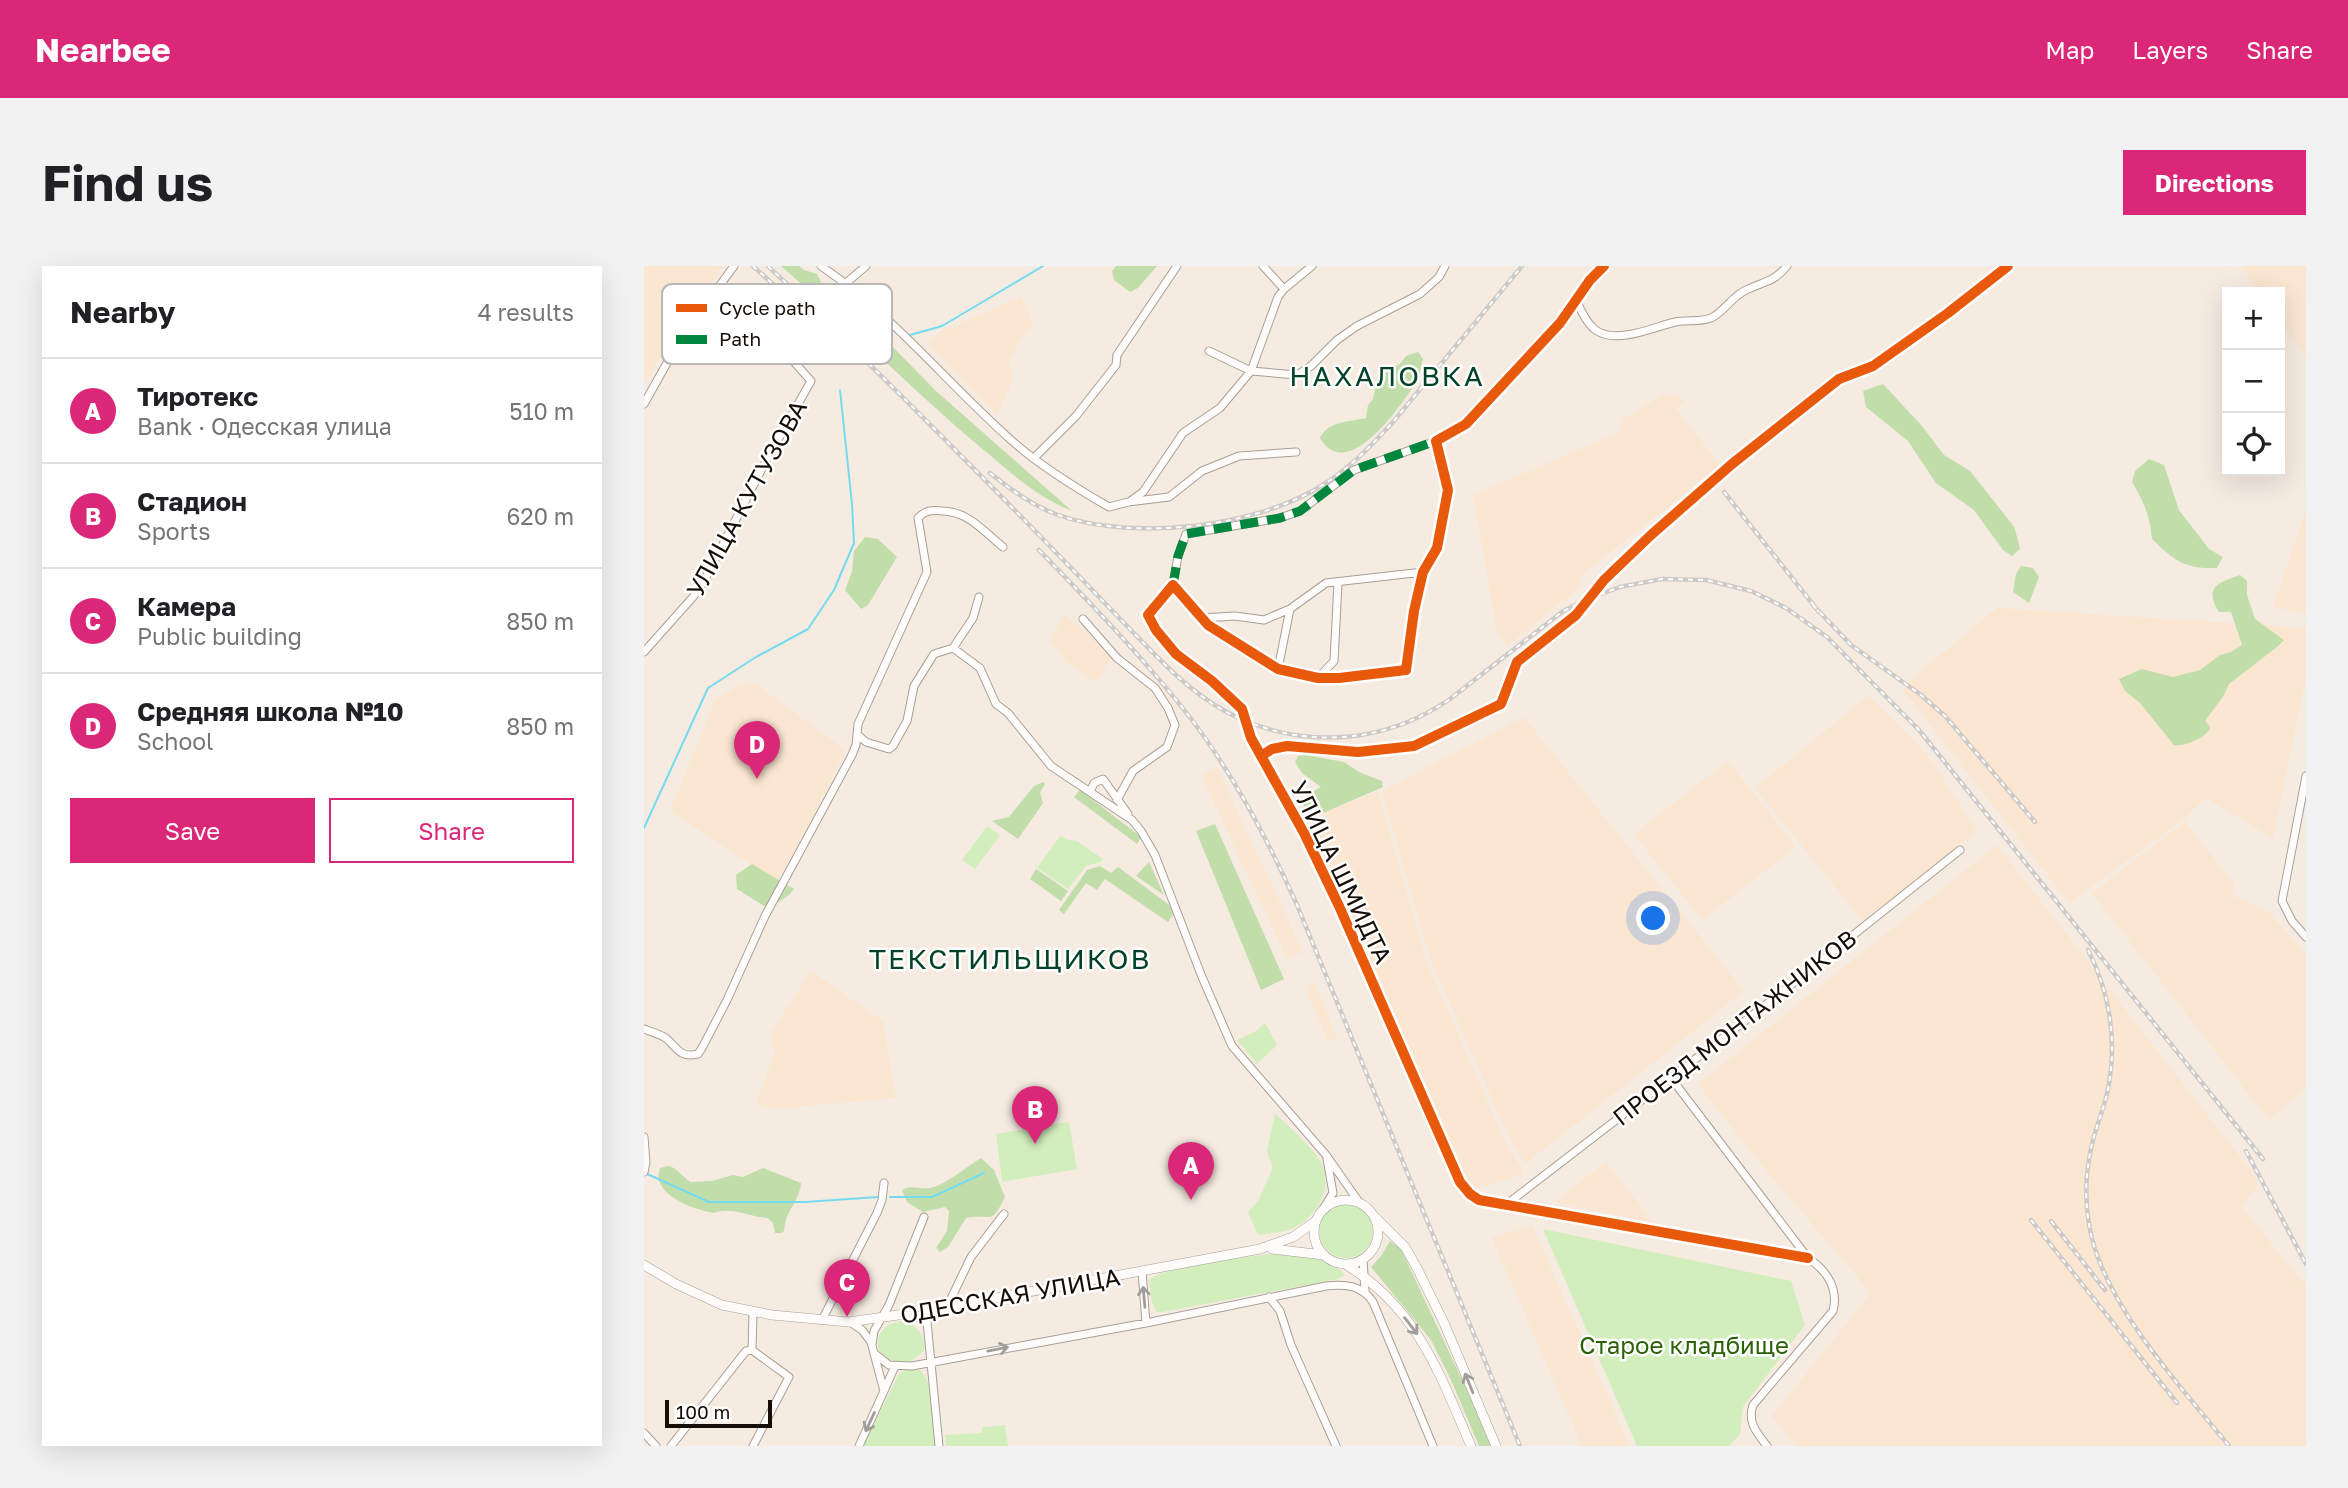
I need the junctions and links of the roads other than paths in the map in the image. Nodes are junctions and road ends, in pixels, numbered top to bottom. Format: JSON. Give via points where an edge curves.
{"nodes":[{"id":1,"x":734,"y":266,"type":"edge"},
{"id":2,"x":821,"y":266,"type":"edge"},
{"id":3,"x":866,"y":266,"type":"edge"},
{"id":4,"x":1177,"y":266,"type":"edge"},
{"id":5,"x":1263,"y":266,"type":"edge"},
{"id":6,"x":1311,"y":266,"type":"edge"},
{"id":7,"x":1445,"y":266,"type":"edge"},
{"id":8,"x":1604,"y":266,"type":"edge"},
{"id":9,"x":1787,"y":266,"type":"edge"},
{"id":10,"x":2008,"y":266,"type":"edge"},
{"id":11,"x":846,"y":283,"type":"joint"},
{"id":12,"x":720,"y":284,"type":"edge"},
{"id":13,"x":1283,"y":289,"type":"junction"},
{"id":14,"x":1576,"y":300,"type":"junction"},
{"id":15,"x":892,"y":327,"type":"edge"},
{"id":16,"x":1209,"y":351,"type":"dead end"},
{"id":17,"x":666,"y":364,"type":"edge"},
{"id":18,"x":796,"y":364,"type":"edge"},
{"id":19,"x":1251,"y":372,"type":"junction"},
{"id":20,"x":644,"y":404,"type":"edge"},
{"id":21,"x":1436,"y":441,"type":"junction"},
{"id":22,"x":1296,"y":452,"type":"dead end"},
{"id":23,"x":1034,"y":457,"type":"junction"},
{"id":24,"x":1128,"y":502,"type":"junction"},
{"id":25,"x":1003,"y":547,"type":"dead end"},
{"id":26,"x":1423,"y":572,"type":"junction"},
{"id":27,"x":1338,"y":583,"type":"junction"},
{"id":28,"x":1173,"y":585,"type":"junction"},
{"id":29,"x":979,"y":597,"type":"dead end"},
{"id":30,"x":1290,"y":609,"type":"junction"},
{"id":31,"x":1202,"y":618,"type":"junction"},
{"id":32,"x":1083,"y":619,"type":"dead end"},
{"id":33,"x":953,"y":648,"type":"junction"},
{"id":34,"x":644,"y":652,"type":"edge"},
{"id":35,"x":1278,"y":669,"type":"junction"},
{"id":36,"x":1318,"y":678,"type":"junction"},
{"id":37,"x":857,"y":734,"type":"junction"},
{"id":38,"x":1261,"y":756,"type":"junction"},
{"id":39,"x":2306,"y":776,"type":"edge"},
{"id":40,"x":1090,"y":792,"type":"junction"},
{"id":41,"x":1117,"y":800,"type":"junction"},
{"id":42,"x":1132,"y":820,"type":"junction"},
{"id":43,"x":1959,"y":850,"type":"dead end"},
{"id":44,"x":2306,"y":937,"type":"edge"},
{"id":45,"x":644,"y":1029,"type":"edge"},
{"id":46,"x":1671,"y":1078,"type":"junction"},
{"id":47,"x":644,"y":1137,"type":"edge"},
{"id":48,"x":1326,"y":1155,"type":"junction"},
{"id":49,"x":645,"y":1170,"type":"edge"},
{"id":50,"x":884,"y":1184,"type":"dead end"},
{"id":51,"x":1359,"y":1202,"type":"junction"},
{"id":52,"x":1507,"y":1204,"type":"junction"},
{"id":53,"x":1323,"y":1209,"type":"junction"},
{"id":54,"x":1003,"y":1214,"type":"dead end"},
{"id":55,"x":924,"y":1217,"type":"dead end"},
{"id":56,"x":1375,"y":1217,"type":"junction"},
{"id":57,"x":1316,"y":1221,"type":"junction"},
{"id":58,"x":1260,"y":1249,"type":"junction"},
{"id":59,"x":1325,"y":1255,"type":"junction"},
{"id":60,"x":1808,"y":1258,"type":"junction"},
{"id":61,"x":1363,"y":1259,"type":"junction"},
{"id":62,"x":1345,"y":1264,"type":"junction"},
{"id":63,"x":644,"y":1265,"type":"edge"},
{"id":64,"x":1142,"y":1271,"type":"junction"},
{"id":65,"x":1365,"y":1276,"type":"junction"},
{"id":66,"x":1364,"y":1291,"type":"junction"},
{"id":67,"x":1269,"y":1297,"type":"junction"},
{"id":68,"x":947,"y":1307,"type":"junction"},
{"id":69,"x":926,"y":1311,"type":"junction"},
{"id":70,"x":753,"y":1313,"type":"junction"},
{"id":71,"x":883,"y":1318,"type":"junction"},
{"id":72,"x":822,"y":1320,"type":"junction"},
{"id":73,"x":849,"y":1322,"type":"junction"},
{"id":74,"x":1146,"y":1322,"type":"junction"},
{"id":75,"x":873,"y":1345,"type":"junction"},
{"id":76,"x":752,"y":1350,"type":"junction"},
{"id":77,"x":875,"y":1354,"type":"junction"},
{"id":78,"x":931,"y":1362,"type":"junction"},
{"id":79,"x":895,"y":1366,"type":"junction"},
{"id":80,"x":884,"y":1391,"type":"junction"},
{"id":81,"x":644,"y":1433,"type":"edge"},
{"id":82,"x":656,"y":1446,"type":"edge"},
{"id":83,"x":671,"y":1446,"type":"edge"},
{"id":84,"x":753,"y":1446,"type":"edge"},
{"id":85,"x":859,"y":1446,"type":"edge"},
{"id":86,"x":939,"y":1446,"type":"edge"},
{"id":87,"x":1336,"y":1446,"type":"edge"},
{"id":88,"x":1433,"y":1446,"type":"edge"},
{"id":89,"x":1471,"y":1446,"type":"edge"},
{"id":90,"x":1496,"y":1446,"type":"edge"},
{"id":91,"x":1767,"y":1446,"type":"edge"}],
"edges":[{"from":1,"to":12,"type":"street"},
{"from":2,"to":11,"type":"street"},
{"from":3,"to":11,"type":"street"},
{"from":4,"to":23,"type":"street","via":[[1117,355],[1116,365],[1076,416]]},
{"from":5,"to":13,"type":"street"},
{"from":6,"to":13,"type":"street"},
{"from":7,"to":19,"type":"street","via":[[1420,294],[1347,333],[1304,371],[1291,375]]},
{"from":8,"to":14,"type":"street","name":"УЛИЦА ШМИДТА"},
{"from":9,"to":14,"type":"street","via":[[1778,277],[1747,290],[1711,318],[1676,322],[1638,334],[1597,331]]},
{"from":10,"to":38,"type":"street","via":[[1873,366],[1839,379],[1722,473],[1604,580],[1576,615],[1517,662],[1501,704],[1414,746],[1358,752],[1287,746]]},
{"from":13,"to":19,"type":"street"},
{"from":14,"to":21,"type":"street","name":"УЛИЦА ШМИДТА","via":[[1466,424]]},
{"from":15,"to":23,"type":"street"},
{"from":16,"to":19,"type":"street"},
{"from":17,"to":20,"type":"street"},
{"from":18,"to":34,"type":"street","name":"УЛИЦА КУТУЗОВА","via":[[811,381],[704,581]]},
{"from":19,"to":24,"type":"street","via":[[1220,408],[1183,433],[1143,492]]},
{"from":21,"to":26,"type":"street","via":[[1448,490],[1437,548]]},
{"from":21,"to":28,"type":"street","name":"УЛИЦА ШМИДТА","via":[[1353,470],[1300,511],[1186,534]]},
{"from":22,"to":24,"type":"street","via":[[1239,456],[1202,471],[1169,497]]},
{"from":23,"to":24,"type":"street","via":[[1109,507]]},
{"from":25,"to":37,"type":"street","via":[[961,513],[931,510],[918,518],[926,572]]},
{"from":26,"to":27,"type":"street"},
{"from":26,"to":36,"type":"street","via":[[1406,670]]},
{"from":27,"to":30,"type":"street","via":[[1326,583]]},
{"from":27,"to":36,"type":"street","via":[[1334,661]]},
{"from":28,"to":31,"type":"street"},
{"from":28,"to":38,"type":"street","name":"УЛИЦА ШМИДТА","via":[[1148,615],[1176,654],[1242,709]]},
{"from":29,"to":33,"type":"street","via":[[973,618]]},
{"from":30,"to":31,"type":"street","via":[[1264,620]]},
{"from":30,"to":35,"type":"street"},
{"from":31,"to":35,"type":"street"},
{"from":32,"to":41,"type":"street","via":[[1117,658],[1155,688],[1175,725],[1167,747],[1133,771]]},
{"from":33,"to":37,"type":"street","via":[[934,654],[914,686],[907,721],[893,746],[889,749],[866,742]]},
{"from":33,"to":40,"type":"street","via":[[980,668],[996,704],[1051,766]]},
{"from":35,"to":36,"type":"street"},
{"from":37,"to":45,"type":"street","via":[[852,755],[752,941],[698,1054],[680,1053],[667,1040]]},
{"from":38,"to":52,"type":"street","name":"УЛИЦА ШМИДТА","via":[[1339,906],[1460,1182],[1479,1200]]},
{"from":39,"to":44,"type":"street","via":[[2282,901]]},
{"from":40,"to":41,"type":"street","via":[[1094,783],[1103,779]]},
{"from":40,"to":42,"type":"street"},
{"from":41,"to":42,"type":"street"},
{"from":42,"to":48,"type":"street","via":[[1154,855],[1232,1046]]},
{"from":43,"to":46,"type":"street","name":"ПРОЕЗД МОНТАЖНИКОВ"},
{"from":46,"to":52,"type":"street","name":"ПРОЕЗД МОНТАЖНИКОВ"},
{"from":46,"to":60,"type":"street"},
{"from":47,"to":49,"type":"street"},
{"from":48,"to":51,"type":"street"},
{"from":48,"to":53,"type":"street","via":[[1333,1193]]},
{"from":50,"to":72,"type":"street","via":[[877,1213]]},
{"from":51,"to":53,"type":"main road","via":[[1340,1200]]},
{"from":51,"to":56,"type":"main road"},
{"from":52,"to":60,"type":"street","name":"УЛИЦА ШМИДТА"},
{"from":53,"to":57,"type":"main road"},
{"from":54,"to":68,"type":"street","via":[[971,1257]]},
{"from":55,"to":71,"type":"street"},
{"from":56,"to":61,"type":"main road","via":[[1378,1236]]},
{"from":90,"to":56,"type":"main road","one_way":true,"via":[[1417,1268],[1405,1247]]},
{"from":57,"to":58,"type":"main road","via":[[1293,1237]]},
{"from":57,"to":59,"type":"main road","via":[[1314,1236]]},
{"from":58,"to":59,"type":"main road"},
{"from":58,"to":64,"type":"main road","name":"ОДЕССКАЯ УЛИЦА"},
{"from":59,"to":62,"type":"main road"},
{"from":60,"to":91,"type":"street","via":[[1829,1279],[1835,1304],[1753,1405],[1754,1430]]},
{"from":61,"to":62,"type":"main road"},
{"from":61,"to":65,"type":"street"},
{"from":62,"to":65,"type":"main road"},
{"from":63,"to":70,"type":"main road","name":"ОДЕССКАЯ УЛИЦА","via":[[704,1298]]},
{"from":64,"to":68,"type":"main road","name":"ОДЕССКАЯ УЛИЦА"},
{"from":74,"to":64,"type":"street","one_way":true},
{"from":65,"to":66,"type":"street"},
{"from":65,"to":89,"type":"main road","one_way":true,"via":[[1420,1337]]},
{"from":66,"to":67,"type":"street","via":[[1337,1284]]},
{"from":66,"to":88,"type":"street","via":[[1381,1317]]},
{"from":67,"to":74,"type":"street"},
{"from":67,"to":87,"type":"street","via":[[1280,1311]]},
{"from":68,"to":69,"type":"main road","name":"ОДЕССКАЯ УЛИЦА"},
{"from":69,"to":71,"type":"main road","name":"ОДЕССКАЯ УЛИЦА"},
{"from":69,"to":78,"type":"street"},
{"from":70,"to":72,"type":"main road","name":"ОДЕССКАЯ УЛИЦА"},
{"from":70,"to":76,"type":"street"},
{"from":71,"to":73,"type":"main road","name":"ОДЕССКАЯ УЛИЦА"},
{"from":71,"to":75,"type":"street","via":[[874,1331]]},
{"from":72,"to":73,"type":"main road","name":"ОДЕССКАЯ УЛИЦА"},
{"from":73,"to":75,"type":"street"},
{"from":78,"to":74,"type":"street","one_way":true},
{"from":75,"to":77,"type":"street"},
{"from":76,"to":83,"type":"street"},
{"from":76,"to":84,"type":"street","via":[[789,1377]]},
{"from":77,"to":79,"type":"street"},
{"from":77,"to":80,"type":"street"},
{"from":78,"to":79,"type":"street"},
{"from":78,"to":86,"type":"street"},
{"from":79,"to":80,"type":"street"},
{"from":80,"to":85,"type":"street","one_way":true},
{"from":81,"to":82,"type":"street"}]}
